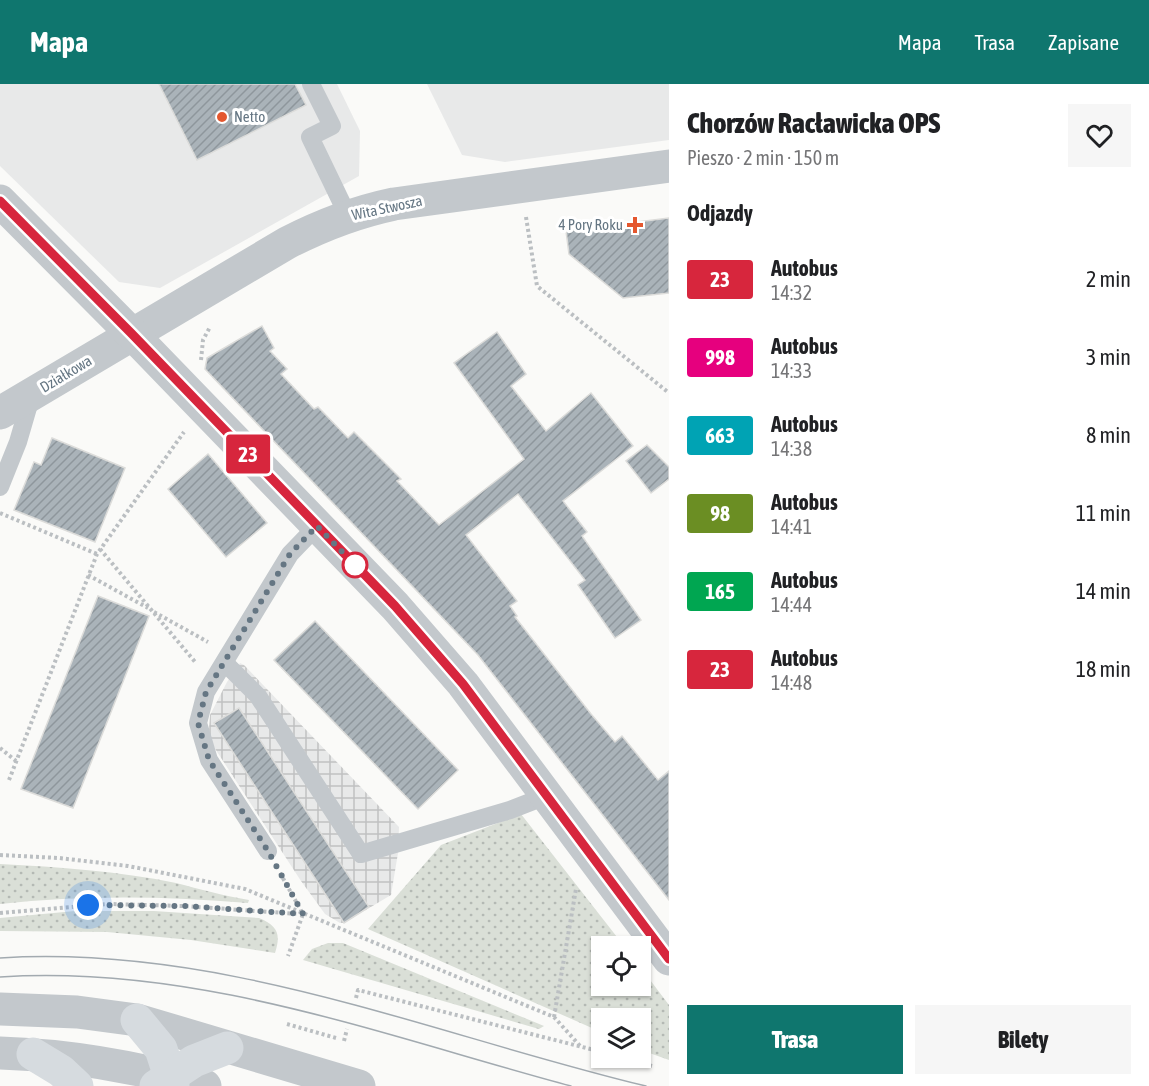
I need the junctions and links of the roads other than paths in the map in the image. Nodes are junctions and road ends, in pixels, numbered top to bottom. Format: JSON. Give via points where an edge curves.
{"nodes":[{"id":1,"x":311,"y":84,"type":"edge"},
{"id":2,"x":669,"y":166,"type":"edge"},
{"id":3,"x":0,"y":201,"type":"edge"},
{"id":4,"x":348,"y":216,"type":"junction"},
{"id":5,"x":132,"y":334,"type":"junction"},
{"id":6,"x":32,"y":394,"type":"junction"},
{"id":7,"x":0,"y":413,"type":"edge"},
{"id":8,"x":0,"y":487,"type":"edge"},
{"id":9,"x":317,"y":526,"type":"junction"},
{"id":10,"x":227,"y":659,"type":"junction"},
{"id":11,"x":546,"y":795,"type":"junction"},
{"id":12,"x":268,"y":851,"type":"road end"},
{"id":13,"x":669,"y":958,"type":"edge"},
{"id":14,"x":0,"y":1009,"type":"edge"},
{"id":15,"x":137,"y":1020,"type":"junction"},
{"id":16,"x":227,"y":1048,"type":"junction"},
{"id":17,"x":0,"y":1053,"type":"edge"},
{"id":18,"x":33,"y":1054,"type":"junction"},
{"id":19,"x":166,"y":1083,"type":"edge"},
{"id":20,"x":77,"y":1086,"type":"edge"},
{"id":21,"x":205,"y":1086,"type":"edge"},
{"id":22,"x":359,"y":1086,"type":"edge"}],
"edges":[{"from":1,"to":4,"type":"lane","via":[[332,126],[310,137]]},
{"from":2,"to":4,"type":"street","name":"Wita Stwosza","via":[[394,204]]},
{"from":3,"to":5,"type":"street"},
{"from":4,"to":5,"type":"street","name":"Wita Stwosza","via":[[287,243]]},
{"from":5,"to":6,"type":"street","name":"Działkowa"},
{"from":5,"to":9,"type":"street"},
{"from":6,"to":7,"type":"street","name":"Działkowa"},
{"from":6,"to":8,"type":"lane"},
{"from":9,"to":10,"type":"lane","via":[[290,554]]},
{"from":9,"to":11,"type":"street","via":[[463,684]]},
{"from":10,"to":11,"type":"lane","via":[[258,696],[361,854],[510,810]]},
{"from":10,"to":12,"type":"lane","via":[[206,692],[198,723],[209,760]]},
{"from":11,"to":13,"type":"street"},
{"from":14,"to":15,"type":"street","via":[[77,1012]]},
{"from":15,"to":16,"type":"street"},
{"from":15,"to":19,"type":"main road","via":[[161,1049]]},
{"from":16,"to":19,"type":"main road","via":[[194,1061]]},
{"from":16,"to":22,"type":"street"},
{"from":17,"to":18,"type":"street"},
{"from":18,"to":19,"type":"street","via":[[112,1063]]},
{"from":18,"to":20,"type":"main road"},
{"from":19,"to":21,"type":"street"}]}
